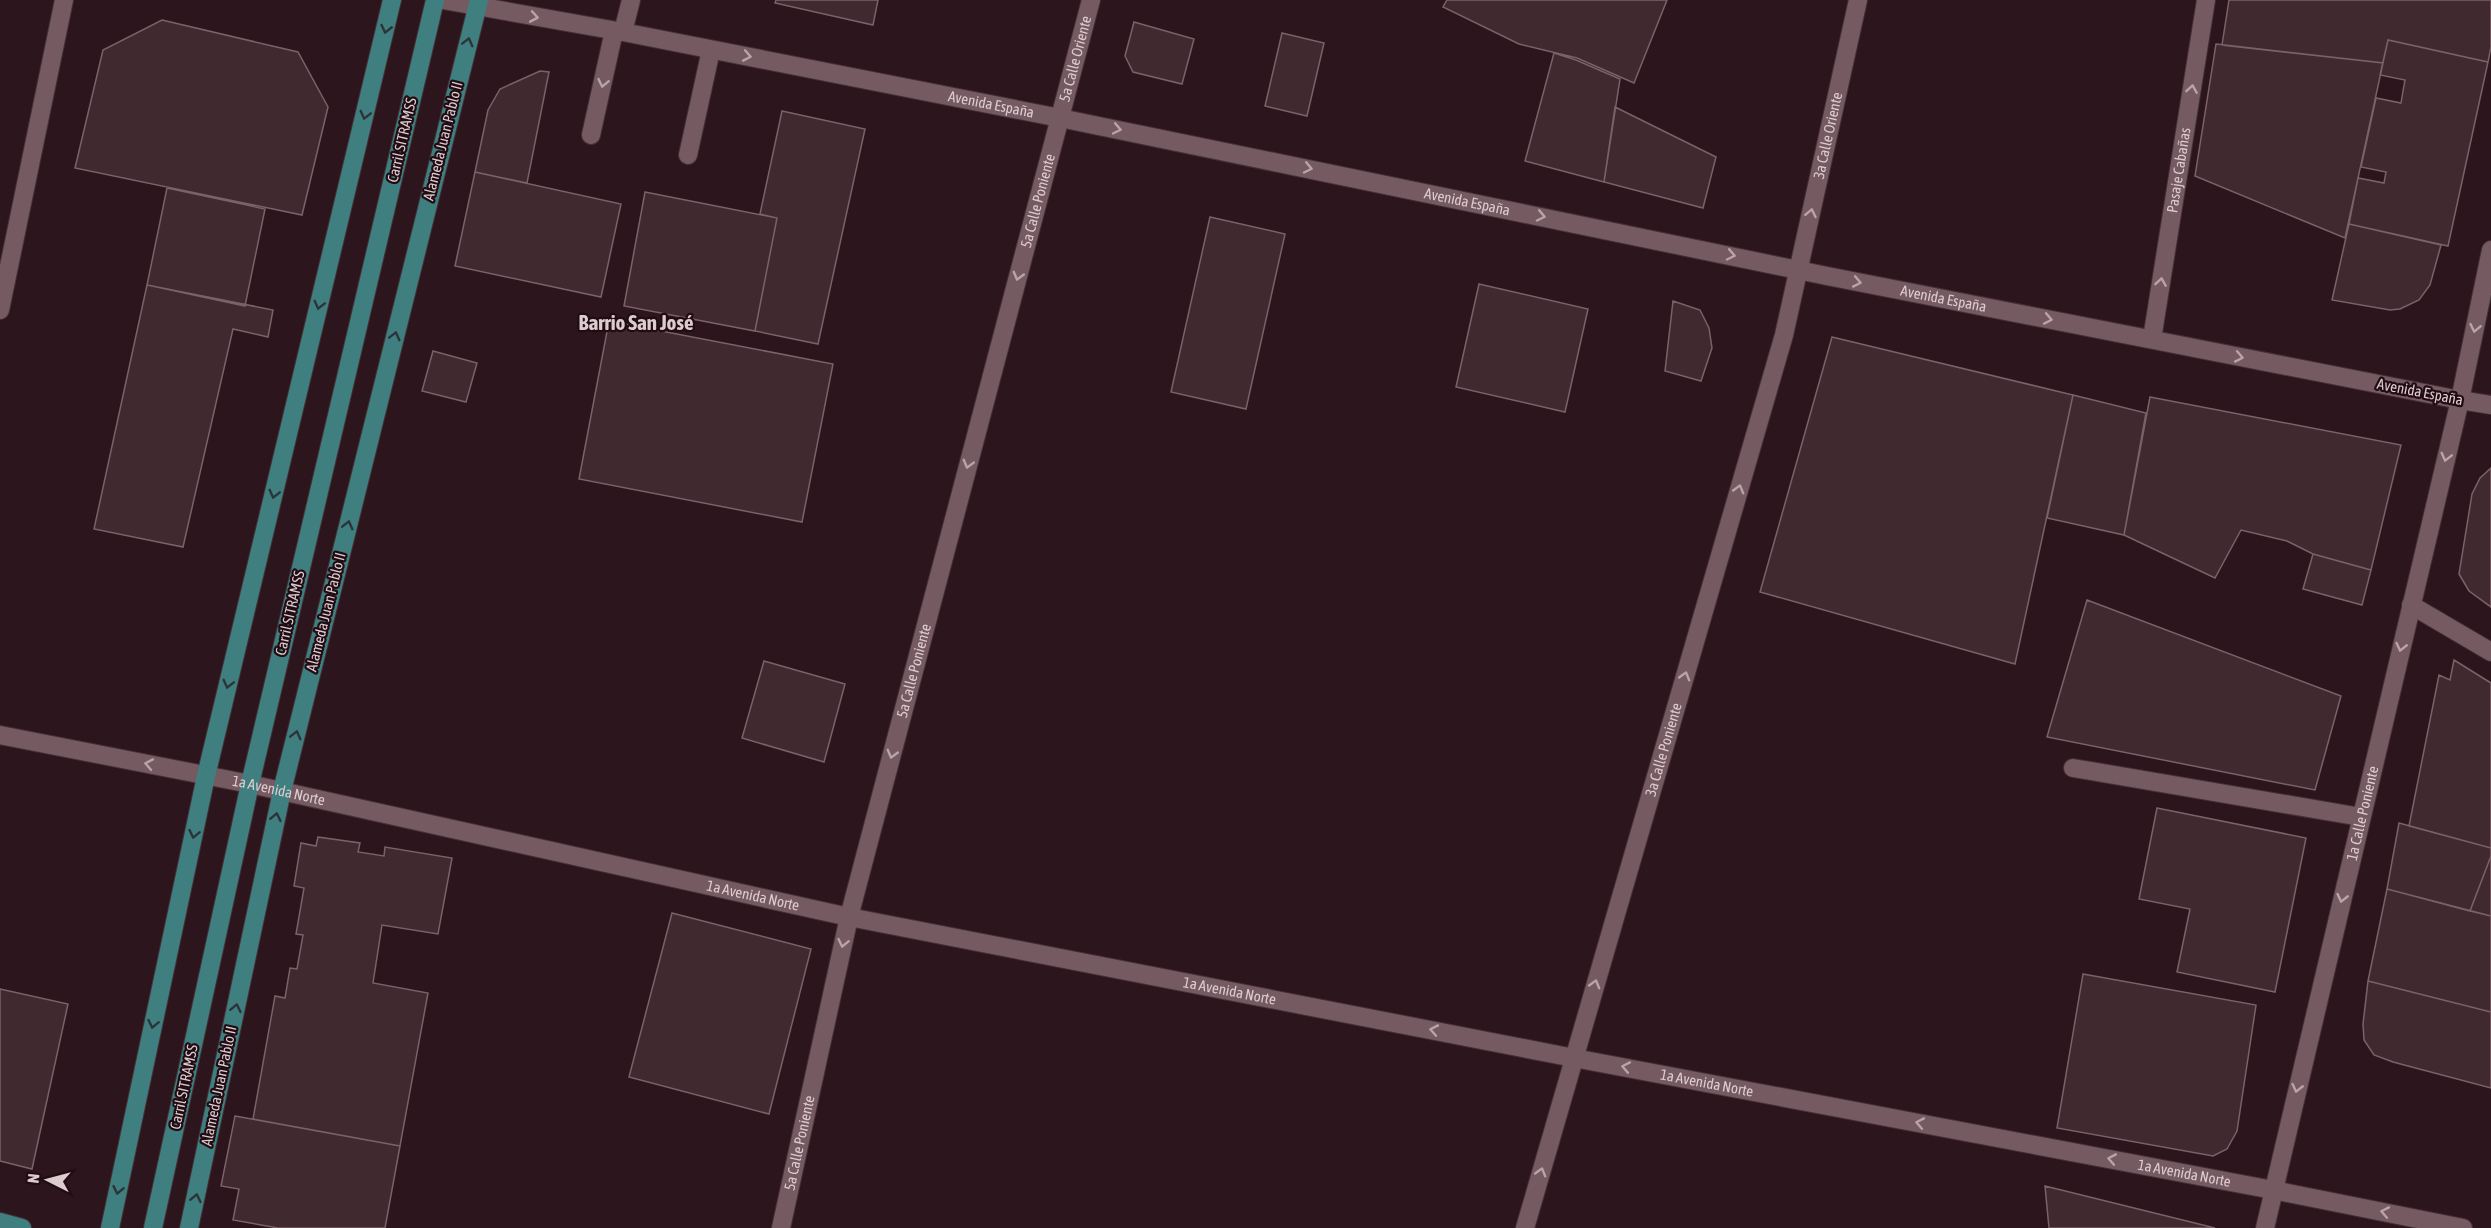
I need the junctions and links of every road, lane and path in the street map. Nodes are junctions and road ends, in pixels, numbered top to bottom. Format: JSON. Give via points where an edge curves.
{"nodes":[{"id":1,"x":64,"y":0,"type":"edge"},
{"id":2,"x":392,"y":0,"type":"edge"},
{"id":3,"x":435,"y":0,"type":"edge"},
{"id":4,"x":443,"y":0,"type":"edge"},
{"id":5,"x":632,"y":0,"type":"edge"},
{"id":6,"x":1091,"y":0,"type":"edge"},
{"id":7,"x":2206,"y":0,"type":"edge"},
{"id":8,"x":1857,"y":1,"type":"edge"},
{"id":9,"x":478,"y":4,"type":"edge"},
{"id":10,"x":619,"y":32,"type":"junction"},
{"id":11,"x":711,"y":50,"type":"junction"},
{"id":12,"x":1060,"y":118,"type":"junction"},
{"id":13,"x":591,"y":135,"type":"dead end"},
{"id":14,"x":688,"y":155,"type":"dead end"},
{"id":15,"x":2491,"y":250,"type":"edge"},
{"id":16,"x":1799,"y":270,"type":"junction"},
{"id":17,"x":0,"y":310,"type":"edge"},
{"id":18,"x":2152,"y":339,"type":"junction"},
{"id":19,"x":2460,"y":400,"type":"junction"},
{"id":20,"x":2491,"y":405,"type":"edge"},
{"id":21,"x":2411,"y":604,"type":"junction"},
{"id":22,"x":2491,"y":652,"type":"edge"},
{"id":23,"x":0,"y":735,"type":"edge"},
{"id":24,"x":2073,"y":768,"type":"dead end"},
{"id":25,"x":206,"y":776,"type":"junction"},
{"id":26,"x":250,"y":784,"type":"junction"},
{"id":27,"x":282,"y":791,"type":"junction"},
{"id":28,"x":2361,"y":817,"type":"junction"},
{"id":29,"x":849,"y":917,"type":"junction"},
{"id":30,"x":1574,"y":1058,"type":"junction"},
{"id":31,"x":2273,"y":1190,"type":"junction"},
{"id":32,"x":0,"y":1222,"type":"edge"},
{"id":33,"x":22,"y":1228,"type":"edge"},
{"id":34,"x":110,"y":1228,"type":"edge"},
{"id":35,"x":153,"y":1228,"type":"edge"},
{"id":36,"x":189,"y":1228,"type":"edge"},
{"id":37,"x":781,"y":1228,"type":"edge"},
{"id":38,"x":1525,"y":1228,"type":"edge"},
{"id":39,"x":2265,"y":1228,"type":"edge"},
{"id":40,"x":2463,"y":1228,"type":"edge"}],
"edges":[{"from":1,"to":17,"type":"street"},
{"from":2,"to":25,"type":"main road","one_way":true},
{"from":3,"to":26,"type":"main road","name":"Carril SITRAMSS"},
{"from":4,"to":9,"type":"street","name":"Avenida España"},
{"from":5,"to":10,"type":"street"},
{"from":6,"to":12,"type":"street","name":"5a Calle Oriente"},
{"from":18,"to":7,"type":"street","name":"Pasaje Cabañas","one_way":true},
{"from":16,"to":8,"type":"street","name":"3a Calle Oriente","one_way":true},
{"from":9,"to":10,"type":"street","name":"Avenida España","one_way":true},
{"from":27,"to":9,"type":"main road","name":"Alameda Juan Pablo II","one_way":true},
{"from":10,"to":11,"type":"street","name":"Avenida España"},
{"from":10,"to":13,"type":"street","one_way":true},
{"from":11,"to":12,"type":"street","name":"Avenida España","one_way":true},
{"from":11,"to":14,"type":"street"},
{"from":12,"to":16,"type":"street","name":"Avenida España","one_way":true},
{"from":12,"to":29,"type":"street","name":"5a Calle Poniente","one_way":true},
{"from":15,"to":19,"type":"street","name":"1a Calle Poniente","one_way":true},
{"from":16,"to":18,"type":"street","name":"Avenida España","one_way":true},
{"from":30,"to":16,"type":"street","name":"3a Calle Poniente","one_way":true,"via":[[1784,335]]},
{"from":18,"to":19,"type":"street","name":"Avenida España","one_way":true},
{"from":19,"to":20,"type":"street","name":"Avenida España"},
{"from":19,"to":21,"type":"street","name":"1a Calle Poniente","one_way":true},
{"from":21,"to":22,"type":"street"},
{"from":21,"to":28,"type":"street","name":"1a Calle Poniente","one_way":true},
{"from":25,"to":23,"type":"street","name":"1a Avenida Norte","one_way":true},
{"from":24,"to":28,"type":"street"},
{"from":25,"to":26,"type":"street","name":"1a Avenida Norte"},
{"from":25,"to":34,"type":"main road","one_way":true},
{"from":26,"to":27,"type":"street","name":"1a Avenida Norte"},
{"from":26,"to":35,"type":"main road","name":"Carril SITRAMSS"},
{"from":27,"to":29,"type":"street","name":"1a Avenida Norte"},
{"from":36,"to":27,"type":"main road","name":"Alameda Juan Pablo II","one_way":true},
{"from":28,"to":31,"type":"street","name":"1a Calle Poniente","one_way":true},
{"from":30,"to":29,"type":"street","name":"1a Avenida Norte","one_way":true},
{"from":29,"to":37,"type":"street","name":"5a Calle Poniente","one_way":true},
{"from":31,"to":30,"type":"street","name":"1a Avenida Norte","one_way":true},
{"from":38,"to":30,"type":"street","name":"3a Calle Poniente","one_way":true},
{"from":31,"to":39,"type":"street","name":"1a Calle Poniente"},
{"from":40,"to":31,"type":"street","name":"1a Avenida Norte","one_way":true},
{"from":32,"to":33,"type":"main road"}]}
